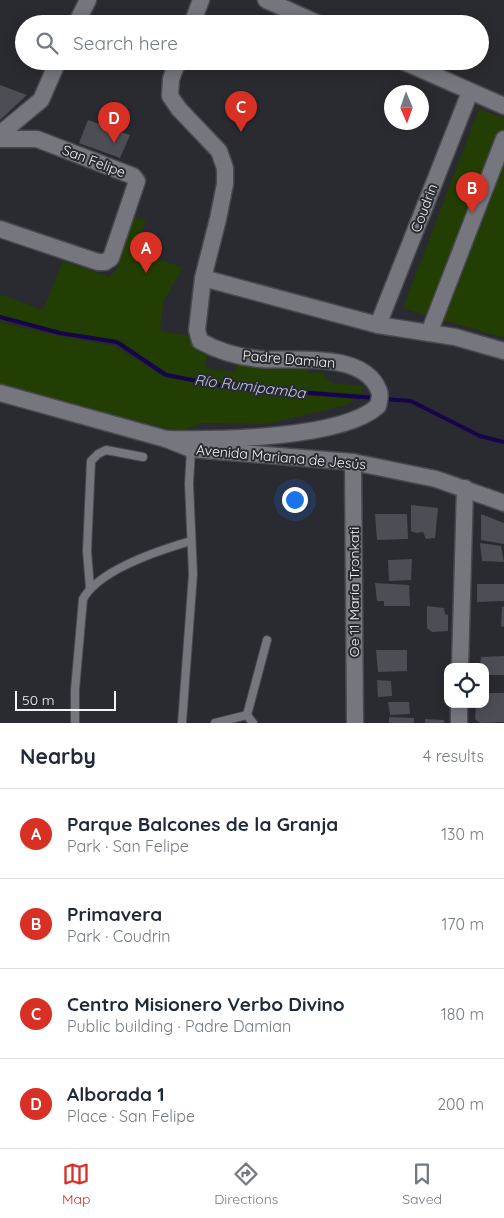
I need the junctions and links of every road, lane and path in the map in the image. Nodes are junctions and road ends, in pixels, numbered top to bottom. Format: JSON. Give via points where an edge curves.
{"nodes":[{"id":1,"x":88,"y":0,"type":"edge"},
{"id":2,"x":201,"y":0,"type":"edge"},
{"id":3,"x":266,"y":0,"type":"edge"},
{"id":4,"x":80,"y":15,"type":"edge"},
{"id":5,"x":195,"y":15,"type":"edge"},
{"id":6,"x":299,"y":15,"type":"edge"},
{"id":7,"x":54,"y":70,"type":"edge"},
{"id":8,"x":174,"y":70,"type":"edge"},
{"id":9,"x":422,"y":70,"type":"edge"},
{"id":10,"x":470,"y":92,"type":"junction"},
{"id":11,"x":504,"y":106,"type":"edge"},
{"id":12,"x":0,"y":134,"type":"edge"},
{"id":13,"x":0,"y":139,"type":"edge"},
{"id":14,"x":504,"y":139,"type":"edge"},
{"id":15,"x":0,"y":229,"type":"edge"},
{"id":16,"x":203,"y":278,"type":"junction"},
{"id":17,"x":378,"y":325,"type":"junction"},
{"id":18,"x":429,"y":333,"type":"junction"},
{"id":19,"x":502,"y":346,"type":"edge"},
{"id":20,"x":0,"y":393,"type":"edge"},
{"id":21,"x":166,"y":439,"type":"junction"},
{"id":22,"x":191,"y":449,"type":"junction"},
{"id":23,"x":142,"y":457,"type":"dead end"},
{"id":24,"x":353,"y":462,"type":"junction"},
{"id":25,"x":464,"y":488,"type":"junction"},
{"id":26,"x":504,"y":502,"type":"edge"},
{"id":27,"x":192,"y":541,"type":"junction"},
{"id":28,"x":90,"y":588,"type":"junction"},
{"id":29,"x":267,"y":640,"type":"dead end"},
{"id":30,"x":460,"y":663,"type":"edge"},
{"id":31,"x":459,"y":708,"type":"edge"},
{"id":32,"x":247,"y":715,"type":"junction"},
{"id":33,"x":75,"y":723,"type":"edge"},
{"id":34,"x":182,"y":723,"type":"edge"},
{"id":35,"x":215,"y":723,"type":"edge"},
{"id":36,"x":253,"y":723,"type":"edge"},
{"id":37,"x":355,"y":723,"type":"edge"},
{"id":38,"x":458,"y":723,"type":"edge"}],
"edges":[{"from":1,"to":4,"type":"street"},
{"from":2,"to":5,"type":"street"},
{"from":3,"to":6,"type":"street"},
{"from":7,"to":12,"type":"street","via":[[41,100]]},
{"from":8,"to":16,"type":"street","name":"Padre Damian","via":[[170,96],[219,151],[225,168],[225,184]]},
{"from":9,"to":10,"type":"street"},
{"from":10,"to":11,"type":"street"},
{"from":10,"to":17,"type":"street","name":"Coudrin"},
{"from":13,"to":15,"type":"street","name":"San Felipe","via":[[37,139],[133,176],[137,181],[111,258],[105,262]]},
{"from":14,"to":18,"type":"street"},
{"from":16,"to":17,"type":"street"},
{"from":16,"to":21,"type":"street","name":"Padre Damian","via":[[197,330],[200,341],[216,350],[258,359],[320,360],[356,366],[371,378],[379,399],[371,413],[337,425],[289,434]]},
{"from":17,"to":18,"type":"street"},
{"from":18,"to":19,"type":"street"},
{"from":20,"to":21,"type":"street","name":"Avenida Mariana de Jesús"},
{"from":21,"to":22,"type":"street","name":"Avenida Mariana de Jesús"},
{"from":22,"to":24,"type":"street","name":"Avenida Mariana de Jesús"},
{"from":22,"to":27,"type":"lane"},
{"from":23,"to":28,"type":"lane","via":[[106,450],[92,461],[87,551]]},
{"from":24,"to":25,"type":"street","name":"Avenida Mariana de Jesús"},
{"from":24,"to":37,"type":"street","name":"Oe 11 María Tronkati"},
{"from":25,"to":26,"type":"street","name":"Avenida Mariana de Jesús"},
{"from":25,"to":30,"type":"street"},
{"from":27,"to":28,"type":"lane","via":[[163,548],[99,580]]},
{"from":27,"to":34,"type":"lane","via":[[193,574]]},
{"from":28,"to":33,"type":"lane","via":[[82,599]]},
{"from":29,"to":32,"type":"lane"},
{"from":31,"to":38,"type":"street"},
{"from":32,"to":35,"type":"lane"},
{"from":32,"to":36,"type":"lane"}]}
